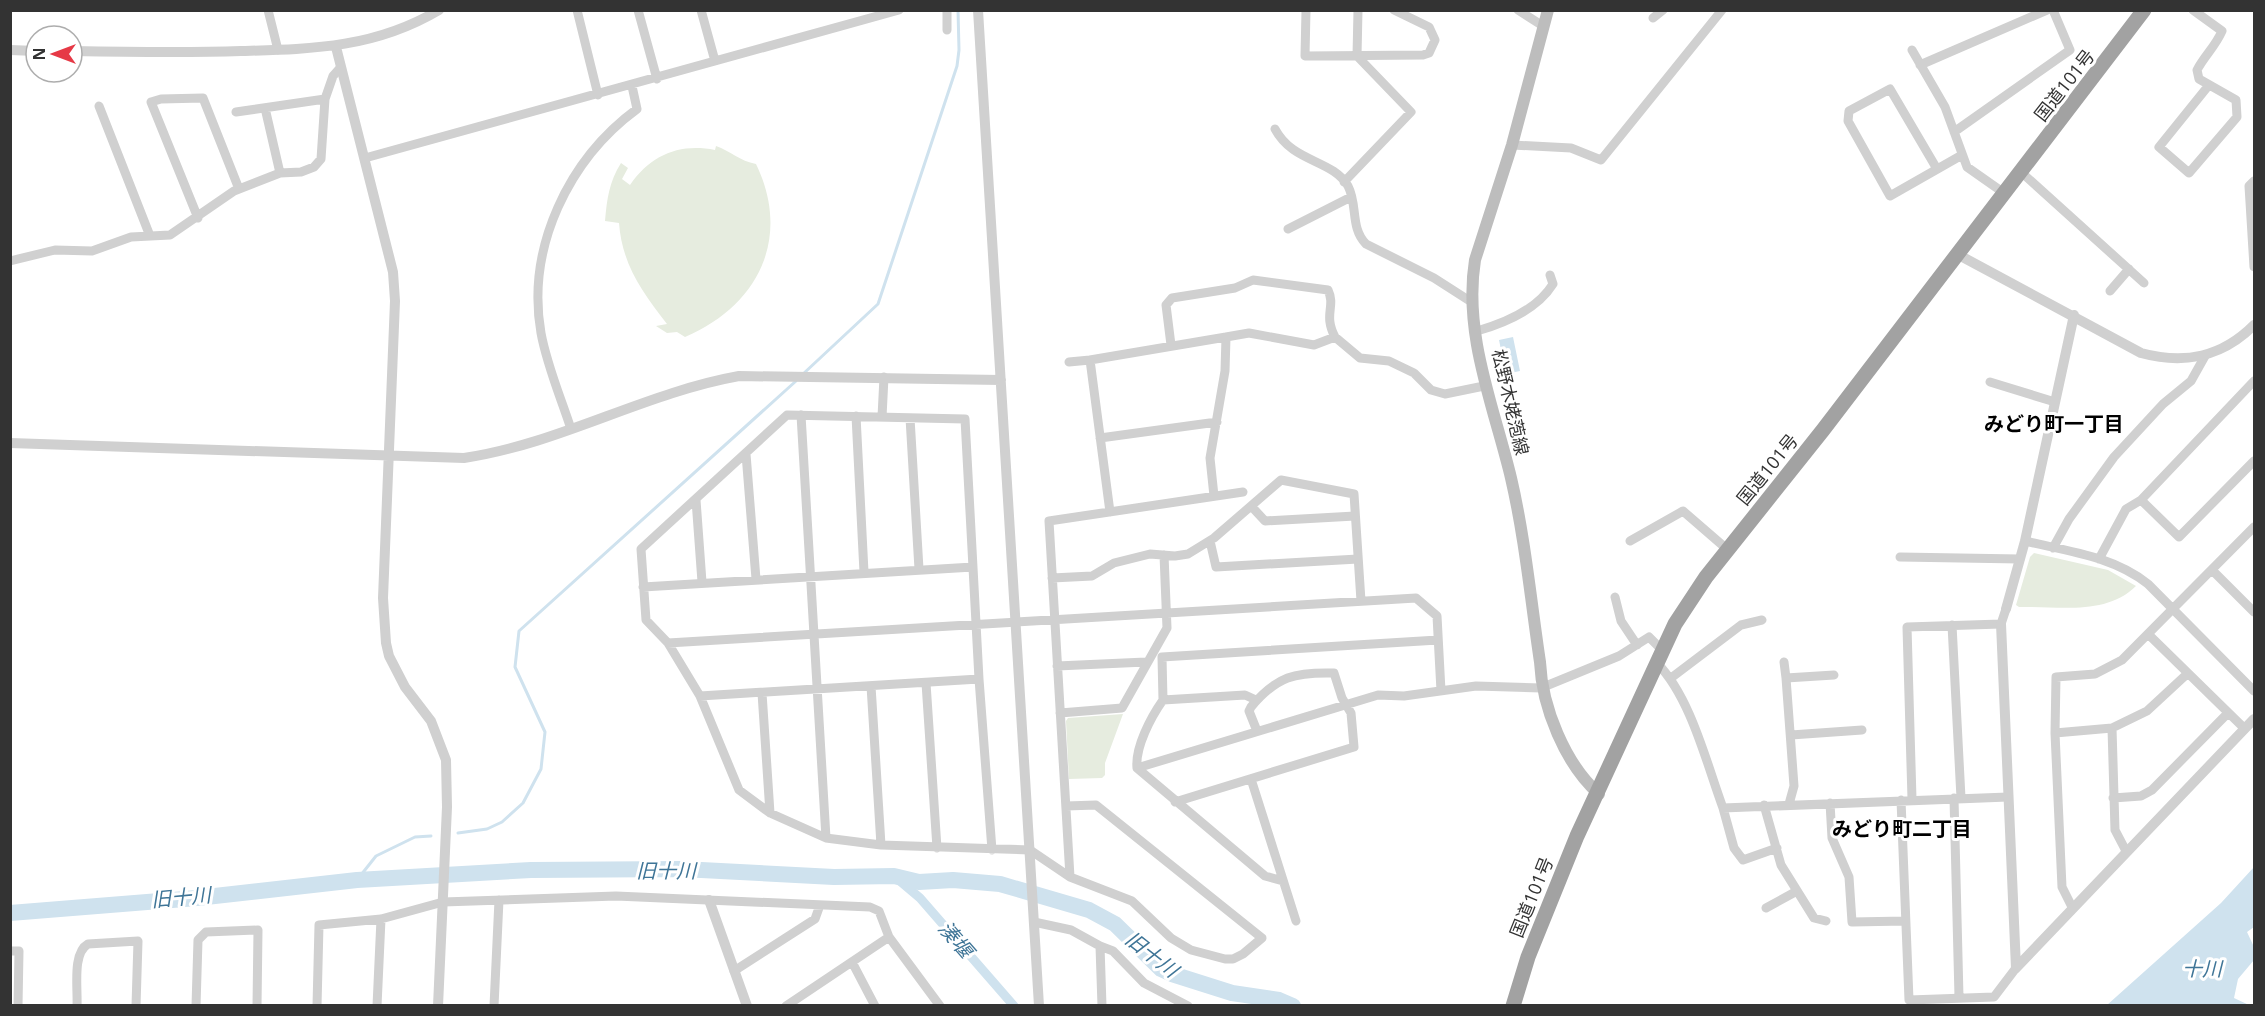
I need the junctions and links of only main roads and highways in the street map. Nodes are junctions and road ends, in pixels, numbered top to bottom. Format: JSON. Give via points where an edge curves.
{"nodes":[{"id":1,"x":1548,"y":10,"type":"edge"},
{"id":2,"x":2144,"y":10,"type":"edge"},
{"id":3,"x":1599,"y":794,"type":"junction"},
{"id":4,"x":1513,"y":1005,"type":"edge"}],
"edges":[{"from":1,"to":3,"type":"main road","name":"松野木姥萢線","via":[[1512,145],[1475,260],[1473,303],[1485,386],[1511,479],[1541,688],[1558,735]]},
{"from":2,"to":3,"type":"highway","name":"国道101号","via":[[1706,577],[1675,624]]},
{"from":3,"to":4,"type":"highway","name":"国道101号","via":[[1577,836]]}]}
